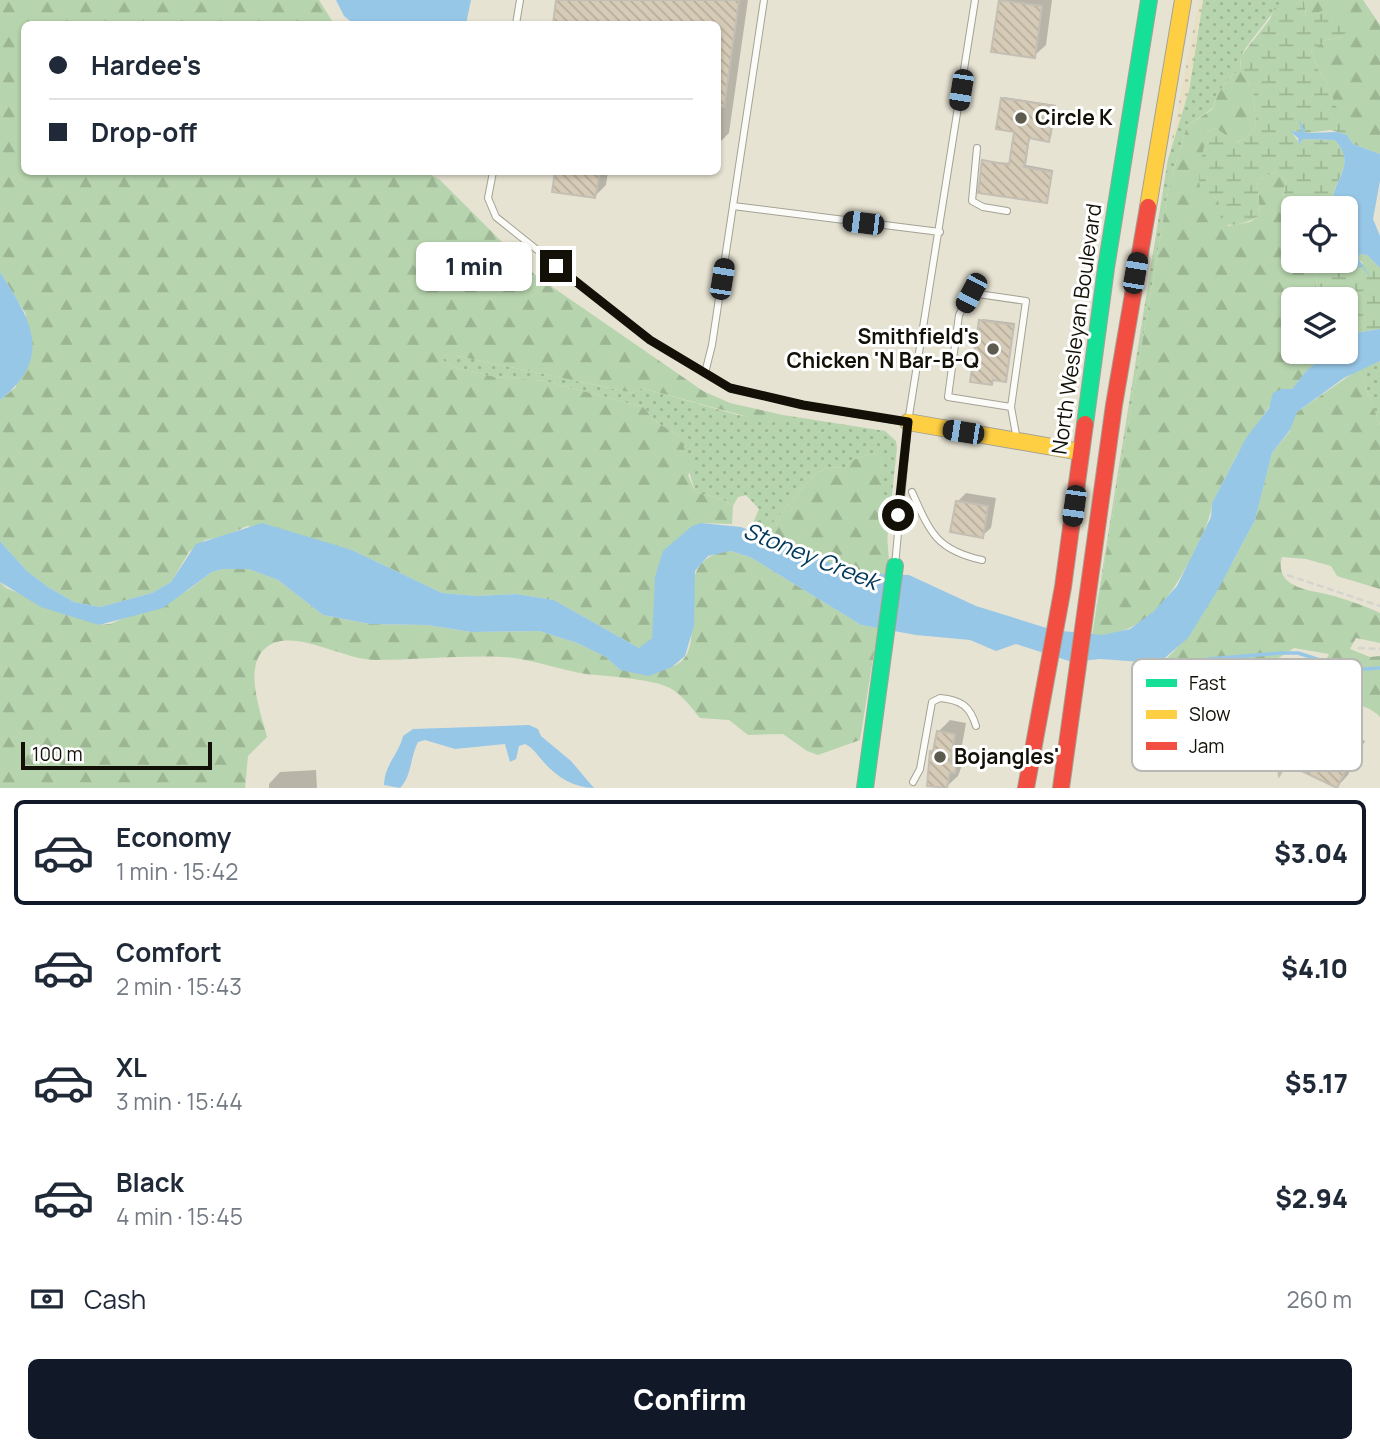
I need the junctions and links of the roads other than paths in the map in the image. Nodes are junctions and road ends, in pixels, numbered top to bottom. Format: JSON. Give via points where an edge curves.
{"nodes":[{"id":1,"x":520,"y":0,"type":"edge"},
{"id":2,"x":764,"y":0,"type":"edge"},
{"id":3,"x":975,"y":0,"type":"edge"},
{"id":4,"x":1149,"y":0,"type":"edge"},
{"id":5,"x":1182,"y":0,"type":"edge"},
{"id":6,"x":516,"y":21,"type":"edge"},
{"id":7,"x":977,"y":148,"type":"dead end"},
{"id":8,"x":492,"y":175,"type":"edge"},
{"id":9,"x":733,"y":206,"type":"junction"},
{"id":10,"x":1007,"y":211,"type":"dead end"},
{"id":11,"x":940,"y":232,"type":"junction"},
{"id":12,"x":1106,"y":268,"type":"junction"},
{"id":13,"x":1135,"y":273,"type":"junction"},
{"id":14,"x":705,"y":373,"type":"junction"},
{"id":15,"x":1011,"y":407,"type":"junction"},
{"id":16,"x":908,"y":422,"type":"junction"},
{"id":17,"x":1017,"y":441,"type":"junction"},
{"id":18,"x":1081,"y":452,"type":"junction"},
{"id":19,"x":912,"y":492,"type":"dead end"},
{"id":20,"x":982,"y":560,"type":"dead end"},
{"id":21,"x":895,"y":566,"type":"joint"},
{"id":22,"x":976,"y":726,"type":"dead end"},
{"id":23,"x":913,"y":782,"type":"dead end"},
{"id":24,"x":865,"y":788,"type":"edge"},
{"id":25,"x":1026,"y":788,"type":"edge"},
{"id":26,"x":1061,"y":788,"type":"edge"}],
"edges":[{"from":1,"to":6,"type":"lane"},
{"from":2,"to":9,"type":"lane"},
{"from":3,"to":11,"type":"lane"},
{"from":4,"to":12,"type":"main road","name":"North Wesleyan Boulevard"},
{"from":5,"to":13,"type":"main road"},
{"from":7,"to":10,"type":"lane","via":[[972,201]]},
{"from":8,"to":14,"type":"lane","via":[[488,198],[496,218],[650,340]]},
{"from":9,"to":11,"type":"lane"},
{"from":9,"to":14,"type":"lane"},
{"from":11,"to":16,"type":"lane"},
{"from":12,"to":13,"type":"main road"},
{"from":12,"to":18,"type":"main road","name":"North Wesleyan Boulevard"},
{"from":13,"to":26,"type":"main road"},
{"from":14,"to":16,"type":"lane","via":[[730,388]]},
{"from":15,"to":15,"type":"lane","via":[[1026,301],[971,293],[959,316],[947,397]]},
{"from":15,"to":17,"type":"lane"},
{"from":16,"to":17,"type":"main road"},
{"from":16,"to":21,"type":"lane"},
{"from":17,"to":18,"type":"main road"},
{"from":18,"to":25,"type":"main road","name":"North Wesleyan Boulevard","via":[[1063,587]]},
{"from":19,"to":20,"type":"lane","via":[[938,542],[961,556]]},
{"from":21,"to":24,"type":"main road"},
{"from":22,"to":23,"type":"lane","via":[[964,704],[940,698],[932,702],[920,769]]}]}
